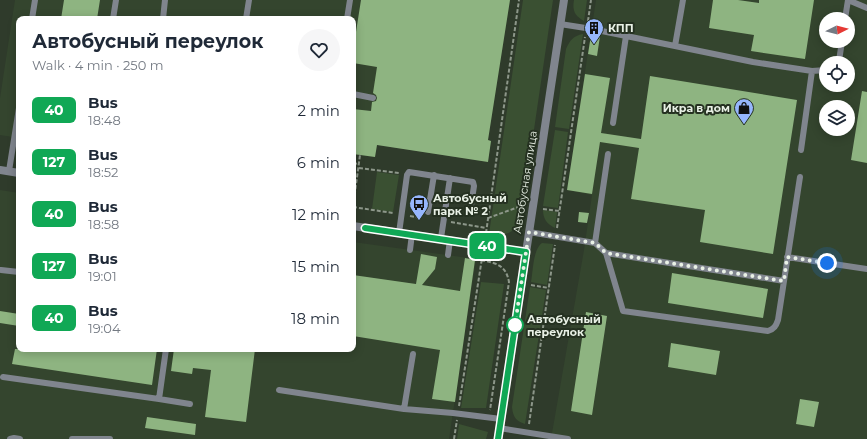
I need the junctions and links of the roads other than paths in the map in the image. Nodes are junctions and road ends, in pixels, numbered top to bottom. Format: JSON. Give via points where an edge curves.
{"nodes":[{"id":1,"x":35,"y":0,"type":"edge"},
{"id":2,"x":116,"y":0,"type":"edge"},
{"id":3,"x":165,"y":0,"type":"edge"},
{"id":4,"x":249,"y":0,"type":"edge"},
{"id":5,"x":350,"y":0,"type":"edge"},
{"id":6,"x":564,"y":0,"type":"edge"},
{"id":7,"x":683,"y":0,"type":"edge"},
{"id":8,"x":848,"y":0,"type":"edge"},
{"id":9,"x":867,"y":8,"type":"edge"},
{"id":10,"x":846,"y":12,"type":"edge"},
{"id":11,"x":32,"y":16,"type":"edge"},
{"id":12,"x":113,"y":16,"type":"edge"},
{"id":13,"x":163,"y":16,"type":"edge"},
{"id":14,"x":246,"y":16,"type":"edge"},
{"id":15,"x":347,"y":16,"type":"edge"},
{"id":16,"x":560,"y":24,"type":"junction"},
{"id":17,"x":626,"y":36,"type":"junction"},
{"id":18,"x":675,"y":46,"type":"junction"},
{"id":19,"x":819,"y":70,"type":"edge"},
{"id":20,"x":812,"y":71,"type":"junction"},
{"id":21,"x":356,"y":95,"type":"edge"},
{"id":22,"x":373,"y":98,"type":"dead end"},
{"id":23,"x":613,"y":123,"type":"dead end"},
{"id":24,"x":16,"y":129,"type":"edge"},
{"id":25,"x":801,"y":150,"type":"dead end"},
{"id":26,"x":608,"y":154,"type":"dead end"},
{"id":27,"x":0,"y":170,"type":"edge"},
{"id":28,"x":10,"y":171,"type":"junction"},
{"id":29,"x":16,"y":172,"type":"edge"},
{"id":30,"x":434,"y":175,"type":"junction"},
{"id":31,"x":800,"y":176,"type":"dead end"},
{"id":32,"x":450,"y":178,"type":"junction"},
{"id":33,"x":428,"y":212,"type":"dead end"},
{"id":34,"x":470,"y":212,"type":"dead end"},
{"id":35,"x":356,"y":226,"type":"edge"},
{"id":36,"x":529,"y":232,"type":"junction"},
{"id":37,"x":399,"y":233,"type":"junction"},
{"id":38,"x":412,"y":234,"type":"junction"},
{"id":39,"x":446,"y":239,"type":"junction"},
{"id":40,"x":595,"y":243,"type":"junction"},
{"id":41,"x":410,"y":250,"type":"dead end"},
{"id":42,"x":526,"y":252,"type":"junction"},
{"id":43,"x":606,"y":253,"type":"junction"},
{"id":44,"x":448,"y":255,"type":"dead end"},
{"id":45,"x":787,"y":257,"type":"junction"},
{"id":46,"x":867,"y":269,"type":"edge"},
{"id":47,"x":1,"y":270,"type":"dead end"},
{"id":48,"x":16,"y":272,"type":"edge"},
{"id":49,"x":784,"y":281,"type":"junction"},
{"id":50,"x":166,"y":352,"type":"edge"},
{"id":51,"x":413,"y":354,"type":"dead end"},
{"id":52,"x":3,"y":377,"type":"dead end"},
{"id":53,"x":279,"y":390,"type":"dead end"},
{"id":54,"x":159,"y":399,"type":"junction"},
{"id":55,"x":190,"y":404,"type":"dead end"},
{"id":56,"x":404,"y":409,"type":"junction"},
{"id":57,"x":501,"y":419,"type":"junction"},
{"id":58,"x":500,"y":428,"type":"junction"},
{"id":59,"x":10,"y":439,"type":"edge"},
{"id":60,"x":20,"y":439,"type":"edge"},
{"id":61,"x":72,"y":439,"type":"edge"},
{"id":62,"x":110,"y":439,"type":"edge"},
{"id":63,"x":498,"y":439,"type":"edge"},
{"id":64,"x":568,"y":439,"type":"edge"}],
"edges":[{"from":1,"to":11,"type":"lane"},
{"from":2,"to":12,"type":"lane"},
{"from":3,"to":13,"type":"lane"},
{"from":4,"to":14,"type":"lane"},
{"from":5,"to":15,"type":"lane"},
{"from":6,"to":16,"type":"street","name":"Автобусная улица"},
{"from":7,"to":18,"type":"lane"},
{"from":8,"to":9,"type":"lane"},
{"from":8,"to":10,"type":"lane"},
{"from":16,"to":17,"type":"lane"},
{"from":16,"to":36,"type":"street","name":"Автобусная улица"},
{"from":17,"to":18,"type":"lane"},
{"from":17,"to":23,"type":"lane"},
{"from":18,"to":20,"type":"lane"},
{"from":19,"to":20,"type":"lane"},
{"from":20,"to":25,"type":"lane"},
{"from":21,"to":22,"type":"lane"},
{"from":24,"to":28,"type":"lane"},
{"from":26,"to":40,"type":"lane"},
{"from":27,"to":28,"type":"street"},
{"from":28,"to":29,"type":"street"},
{"from":30,"to":32,"type":"lane"},
{"from":30,"to":33,"type":"lane"},
{"from":30,"to":37,"type":"lane","via":[[413,172],[408,174]]},
{"from":31,"to":45,"type":"lane"},
{"from":32,"to":34,"type":"lane","via":[[474,183]]},
{"from":32,"to":39,"type":"lane","via":[[444,221]]},
{"from":35,"to":37,"type":"street"},
{"from":36,"to":40,"type":"lane"},
{"from":36,"to":42,"type":"street","name":"Автобусная улица"},
{"from":37,"to":38,"type":"street"},
{"from":38,"to":39,"type":"street"},
{"from":38,"to":41,"type":"lane"},
{"from":39,"to":42,"type":"street"},
{"from":39,"to":44,"type":"lane"},
{"from":40,"to":43,"type":"lane"},
{"from":42,"to":57,"type":"street","name":"Автобусная улица"},
{"from":43,"to":49,"type":"lane"},
{"from":43,"to":49,"type":"lane","via":[[623,311],[768,331],[776,326],[778,320]]},
{"from":45,"to":46,"type":"lane"},
{"from":45,"to":49,"type":"lane"},
{"from":47,"to":48,"type":"lane"},
{"from":50,"to":54,"type":"lane"},
{"from":51,"to":56,"type":"lane"},
{"from":52,"to":54,"type":"lane"},
{"from":53,"to":56,"type":"lane"},
{"from":54,"to":55,"type":"lane"},
{"from":56,"to":57,"type":"lane"},
{"from":57,"to":58,"type":"street","name":"Автобусная улица"},
{"from":58,"to":63,"type":"street","name":"Автобусная улица"},
{"from":58,"to":64,"type":"lane"},
{"from":59,"to":60,"type":"lane"},
{"from":61,"to":62,"type":"lane"}]}
